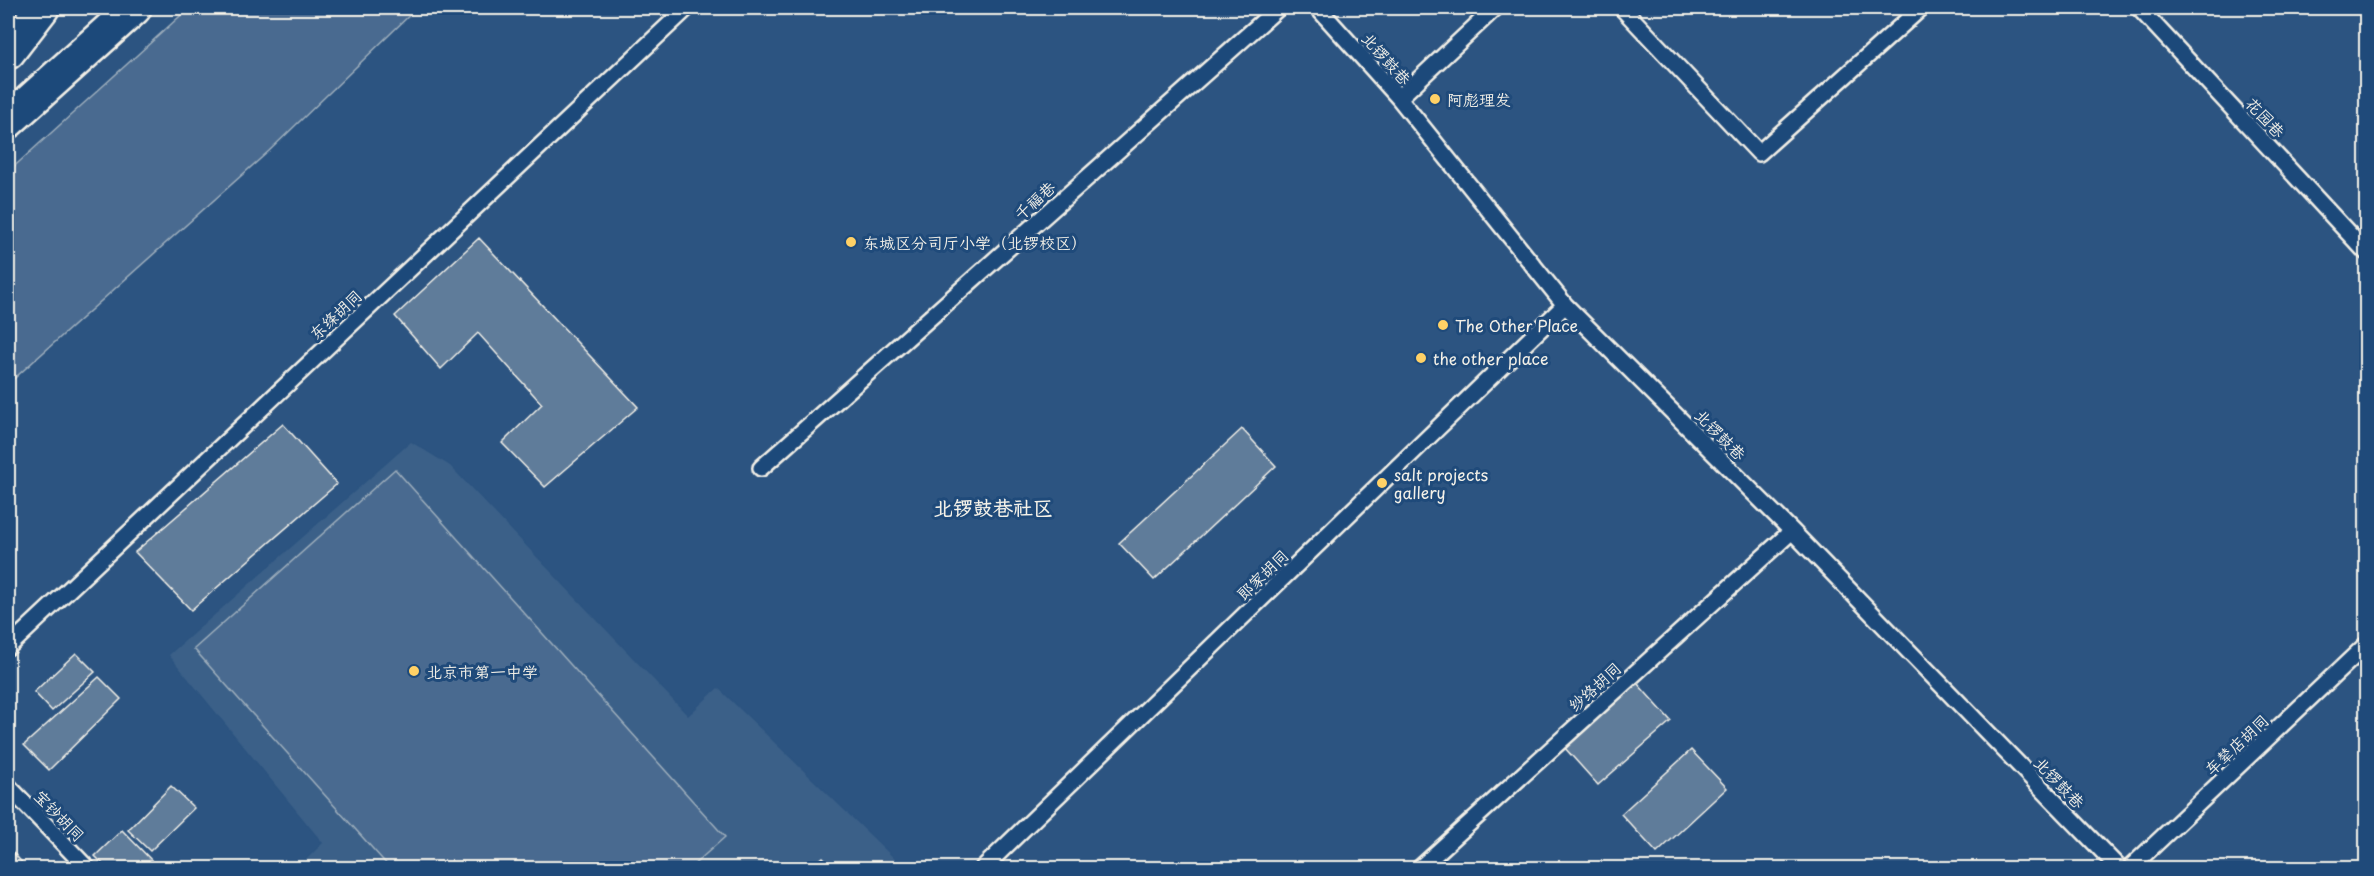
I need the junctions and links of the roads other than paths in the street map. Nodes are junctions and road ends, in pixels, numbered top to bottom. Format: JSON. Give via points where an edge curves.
{"nodes":[{"id":1,"x":33,"y":8,"type":"edge"},
{"id":2,"x":42,"y":8,"type":"edge"},
{"id":3,"x":134,"y":8,"type":"edge"},
{"id":4,"x":687,"y":8,"type":"edge"},
{"id":5,"x":1278,"y":8,"type":"edge"},
{"id":6,"x":1318,"y":8,"type":"edge"},
{"id":7,"x":1495,"y":8,"type":"edge"},
{"id":8,"x":1622,"y":8,"type":"edge"},
{"id":9,"x":1921,"y":8,"type":"edge"},
{"id":10,"x":2139,"y":8,"type":"edge"},
{"id":11,"x":8,"y":31,"type":"edge"},
{"id":12,"x":8,"y":52,"type":"edge"},
{"id":13,"x":1399,"y":98,"type":"junction"},
{"id":14,"x":8,"y":121,"type":"edge"},
{"id":15,"x":2367,"y":252,"type":"edge"},
{"id":16,"x":1565,"y":305,"type":"junction"},
{"id":17,"x":761,"y":468,"type":"dead end"},
{"id":18,"x":1792,"y":531,"type":"junction"},
{"id":19,"x":2367,"y":645,"type":"edge"},
{"id":20,"x":8,"y":647,"type":"edge"},
{"id":21,"x":8,"y":786,"type":"edge"},
{"id":22,"x":87,"y":868,"type":"edge"},
{"id":23,"x":983,"y":868,"type":"edge"},
{"id":24,"x":1420,"y":868,"type":"edge"},
{"id":25,"x":2119,"y":868,"type":"edge"},
{"id":26,"x":2130,"y":868,"type":"edge"}],
"edges":[{"from":1,"to":11,"type":"main road"},
{"from":2,"to":12,"type":"main road"},
{"from":3,"to":14,"type":"main road"},
{"from":4,"to":20,"type":"lane","name":"东绦胡同"},
{"from":5,"to":17,"type":"lane","name":"千福巷"},
{"from":6,"to":13,"type":"lane","name":"北锣鼓巷"},
{"from":7,"to":13,"type":"lane"},
{"from":8,"to":9,"type":"lane","via":[[1759,153]]},
{"from":10,"to":15,"type":"lane","name":"花园巷"},
{"from":13,"to":16,"type":"lane","name":"北锣鼓巷"},
{"from":16,"to":18,"type":"lane","name":"北锣鼓巷"},
{"from":16,"to":23,"type":"lane","name":"郎家胡同"},
{"from":18,"to":24,"type":"lane","name":"纱络胡同"},
{"from":18,"to":25,"type":"lane","name":"北锣鼓巷"},
{"from":19,"to":26,"type":"lane","name":"车辇店胡同"},
{"from":21,"to":22,"type":"lane","name":"宝钞胡同"}]}
